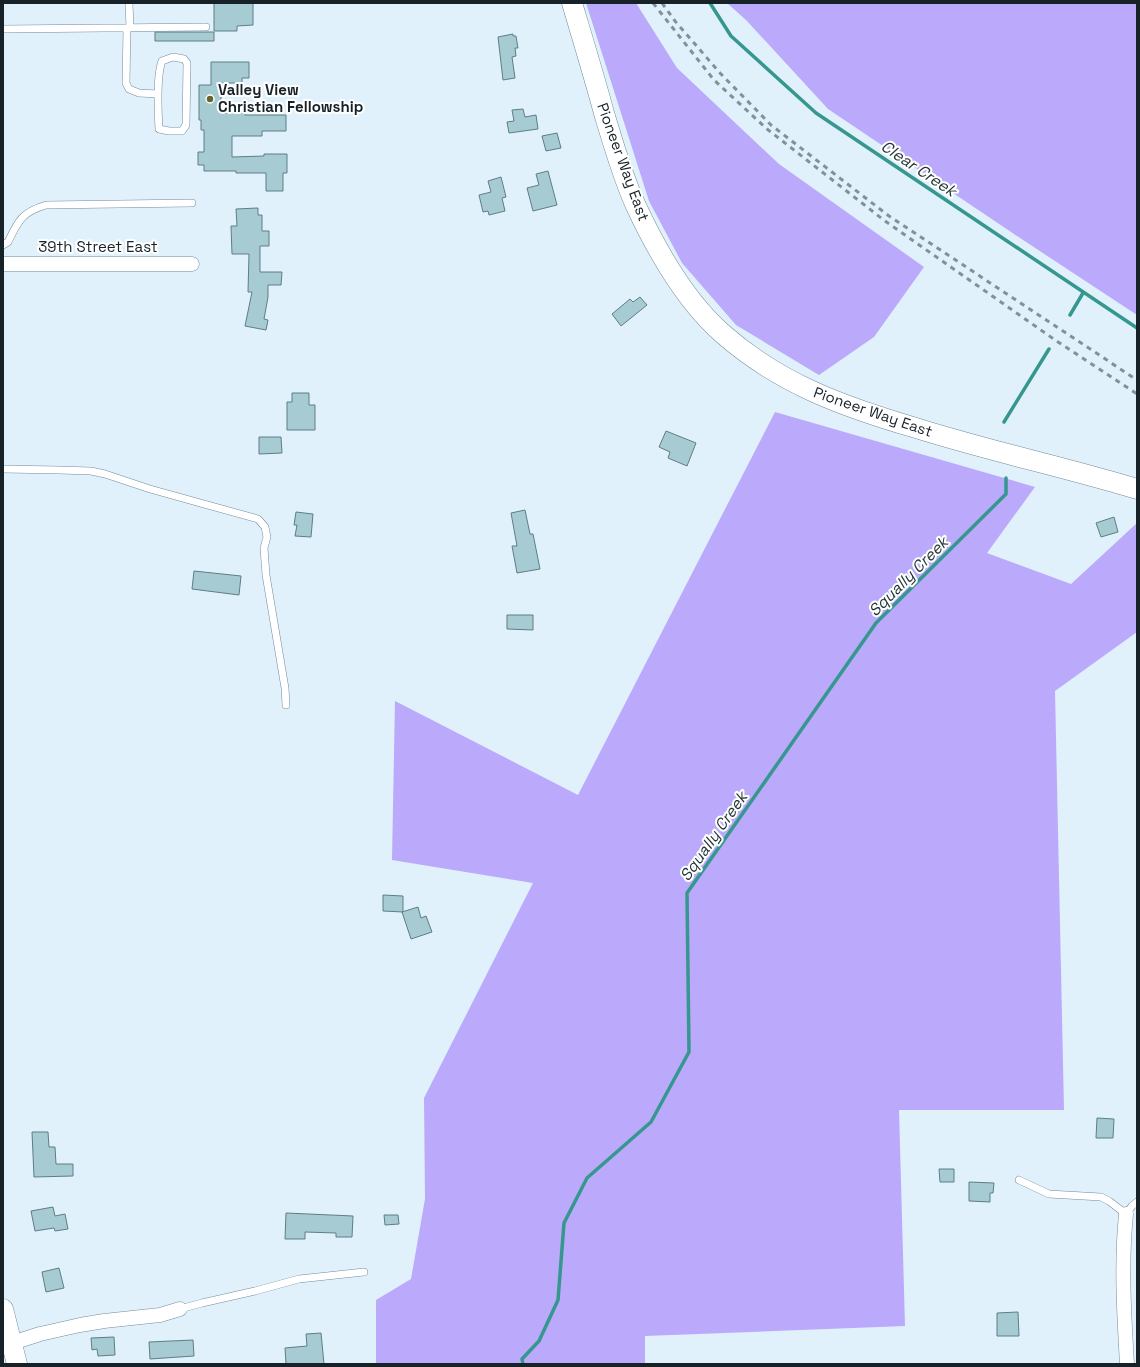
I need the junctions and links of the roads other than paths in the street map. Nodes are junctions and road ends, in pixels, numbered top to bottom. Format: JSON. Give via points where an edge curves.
{"nodes":[{"id":1,"x":129,"y":3,"type":"edge"},
{"id":2,"x":572,"y":3,"type":"edge"},
{"id":3,"x":206,"y":27,"type":"dead end"},
{"id":4,"x":128,"y":28,"type":"junction"},
{"id":5,"x":3,"y":29,"type":"edge"},
{"id":6,"x":158,"y":94,"type":"junction"},
{"id":7,"x":192,"y":203,"type":"dead end"},
{"id":8,"x":3,"y":245,"type":"edge"},
{"id":9,"x":3,"y":264,"type":"edge"},
{"id":10,"x":192,"y":264,"type":"dead end"},
{"id":11,"x":3,"y":469,"type":"edge"},
{"id":12,"x":1137,"y":488,"type":"edge"},
{"id":13,"x":286,"y":705,"type":"dead end"},
{"id":14,"x":1019,"y":1180,"type":"dead end"},
{"id":15,"x":1137,"y":1202,"type":"edge"},
{"id":16,"x":1126,"y":1214,"type":"junction"},
{"id":17,"x":364,"y":1272,"type":"dead end"},
{"id":18,"x":3,"y":1309,"type":"edge"},
{"id":19,"x":180,"y":1309,"type":"joint"},
{"id":20,"x":12,"y":1343,"type":"junction"},
{"id":21,"x":18,"y":1364,"type":"edge"},
{"id":22,"x":1127,"y":1364,"type":"edge"}],
"edges":[{"from":1,"to":4,"type":"lane"},
{"from":2,"to":12,"type":"main road","name":"Pioneer Way East","via":[[613,142],[635,204],[673,275],[698,308],[722,333],[770,370],[803,388],[870,414],[952,439]]},
{"from":3,"to":4,"type":"lane"},
{"from":4,"to":5,"type":"lane"},
{"from":4,"to":6,"type":"lane","via":[[126,83],[129,89],[139,93]]},
{"from":6,"to":6,"type":"lane","via":[[159,129],[182,131],[186,125],[187,63],[184,59],[173,57],[162,61]]},
{"from":7,"to":8,"type":"lane","via":[[46,205],[35,208],[23,216],[8,242]]},
{"from":9,"to":10,"type":"street","name":"39th Street East"},
{"from":11,"to":13,"type":"lane","via":[[105,474],[258,518],[265,527],[267,538],[264,548],[266,575]]},
{"from":14,"to":16,"type":"lane","via":[[1049,1194],[1101,1197]]},
{"from":15,"to":16,"type":"lane"},
{"from":16,"to":22,"type":"street","via":[[1123,1298]]},
{"from":17,"to":19,"type":"lane","via":[[300,1279]]},
{"from":18,"to":20,"type":"main road"},
{"from":19,"to":20,"type":"street","via":[[160,1315],[62,1329]]},
{"from":20,"to":21,"type":"main road"}]}
